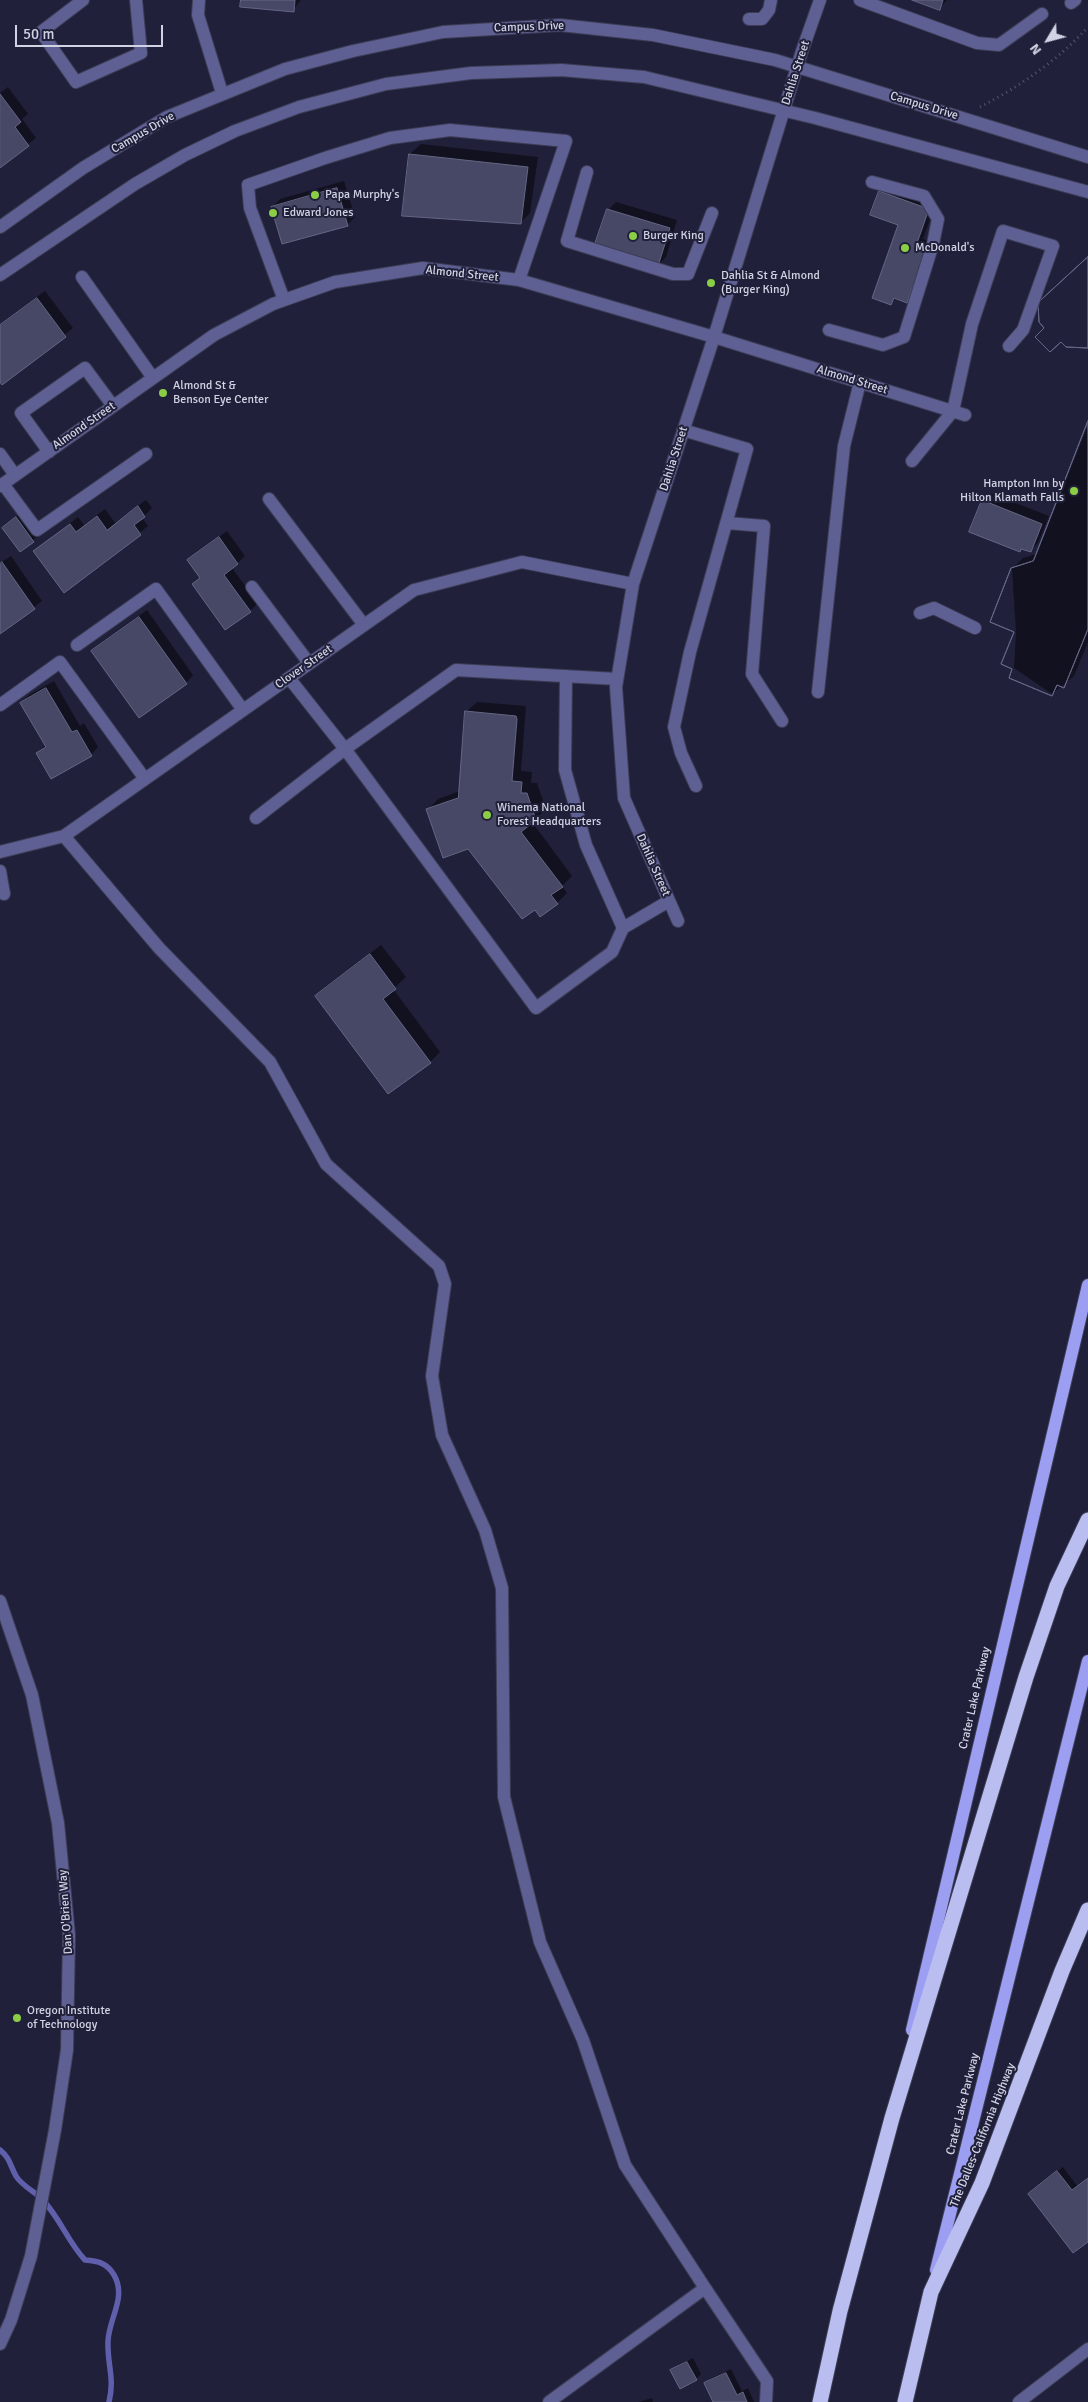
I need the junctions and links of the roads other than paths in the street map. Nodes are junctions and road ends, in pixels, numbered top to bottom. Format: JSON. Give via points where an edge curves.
{"nodes":[{"id":1,"x":82,"y":0,"type":"edge"},
{"id":2,"x":136,"y":0,"type":"edge"},
{"id":3,"x":199,"y":0,"type":"edge"},
{"id":4,"x":771,"y":0,"type":"edge"},
{"id":5,"x":820,"y":0,"type":"edge"},
{"id":6,"x":860,"y":0,"type":"edge"},
{"id":7,"x":1042,"y":14,"type":"dead end"},
{"id":8,"x":749,"y":19,"type":"dead end"},
{"id":9,"x":798,"y":67,"type":"junction"},
{"id":10,"x":222,"y":94,"type":"junction"},
{"id":11,"x":784,"y":110,"type":"junction"},
{"id":12,"x":1088,"y":157,"type":"edge"},
{"id":13,"x":587,"y":172,"type":"dead end"},
{"id":14,"x":872,"y":182,"type":"dead end"},
{"id":15,"x":1088,"y":192,"type":"edge"},
{"id":16,"x":712,"y":213,"type":"dead end"},
{"id":17,"x":0,"y":227,"type":"edge"},
{"id":18,"x":0,"y":275,"type":"edge"},
{"id":19,"x":82,"y":277,"type":"dead end"},
{"id":20,"x":519,"y":280,"type":"junction"},
{"id":21,"x":284,"y":300,"type":"junction"},
{"id":22,"x":829,"y":330,"type":"dead end"},
{"id":23,"x":714,"y":337,"type":"junction"},
{"id":24,"x":1009,"y":346,"type":"dead end"},
{"id":25,"x":153,"y":378,"type":"junction"},
{"id":26,"x":860,"y":382,"type":"junction"},
{"id":27,"x":113,"y":406,"type":"junction"},
{"id":28,"x":959,"y":413,"type":"junction"},
{"id":29,"x":683,"y":430,"type":"junction"},
{"id":30,"x":49,"y":452,"type":"junction"},
{"id":31,"x":0,"y":454,"type":"edge"},
{"id":32,"x":146,"y":454,"type":"dead end"},
{"id":33,"x":912,"y":461,"type":"dead end"},
{"id":34,"x":15,"y":476,"type":"junction"},
{"id":35,"x":1,"y":485,"type":"edge"},
{"id":36,"x":269,"y":499,"type":"dead end"},
{"id":37,"x":727,"y":523,"type":"junction"},
{"id":38,"x":633,"y":584,"type":"junction"},
{"id":39,"x":252,"y":587,"type":"dead end"},
{"id":40,"x":920,"y":613,"type":"dead end"},
{"id":41,"x":364,"y":625,"type":"junction"},
{"id":42,"x":975,"y":628,"type":"dead end"},
{"id":43,"x":77,"y":645,"type":"dead end"},
{"id":44,"x":309,"y":663,"type":"junction"},
{"id":45,"x":566,"y":676,"type":"junction"},
{"id":46,"x":289,"y":678,"type":"junction"},
{"id":47,"x":617,"y":679,"type":"junction"},
{"id":48,"x":818,"y":692,"type":"dead end"},
{"id":49,"x":0,"y":705,"type":"edge"},
{"id":50,"x":243,"y":710,"type":"junction"},
{"id":51,"x":782,"y":721,"type":"dead end"},
{"id":52,"x":345,"y":749,"type":"junction"},
{"id":53,"x":145,"y":779,"type":"junction"},
{"id":54,"x":696,"y":786,"type":"dead end"},
{"id":55,"x":256,"y":818,"type":"dead end"},
{"id":56,"x":64,"y":836,"type":"junction"},
{"id":57,"x":0,"y":852,"type":"edge"},
{"id":58,"x":0,"y":871,"type":"edge"},
{"id":59,"x":4,"y":894,"type":"dead end"},
{"id":60,"x":670,"y":901,"type":"junction"},
{"id":61,"x":678,"y":922,"type":"dead end"},
{"id":62,"x":623,"y":928,"type":"junction"},
{"id":63,"x":1088,"y":1285,"type":"edge"},
{"id":64,"x":1088,"y":1520,"type":"edge"},
{"id":65,"x":0,"y":1601,"type":"edge"},
{"id":66,"x":1088,"y":1660,"type":"edge"},
{"id":67,"x":1088,"y":1910,"type":"edge"},
{"id":68,"x":892,"y":2118,"type":"junction"},
{"id":69,"x":705,"y":2288,"type":"junction"},
{"id":70,"x":931,"y":2292,"type":"junction"},
{"id":71,"x":0,"y":2344,"type":"edge"},
{"id":72,"x":1088,"y":2349,"type":"edge"},
{"id":73,"x":549,"y":2402,"type":"edge"},
{"id":74,"x":766,"y":2402,"type":"edge"},
{"id":75,"x":820,"y":2402,"type":"edge"},
{"id":76,"x":905,"y":2402,"type":"edge"},
{"id":77,"x":1018,"y":2402,"type":"edge"}],
"edges":[{"from":1,"to":2,"type":"street","via":[[41,32],[76,82],[141,53]]},
{"from":3,"to":10,"type":"street","via":[[198,15]]},
{"from":4,"to":8,"type":"street","via":[[769,10],[762,18]]},
{"from":5,"to":9,"type":"street","name":"Dahlia Street"},
{"from":6,"to":7,"type":"street","via":[[990,46],[999,45]]},
{"from":9,"to":10,"type":"street","name":"Campus Drive","via":[[653,35],[560,25],[443,32],[285,69]]},
{"from":9,"to":11,"type":"street","name":"Dahlia Street"},
{"from":9,"to":12,"type":"street","name":"Campus Drive"},
{"from":10,"to":17,"type":"street","name":"Campus Drive","via":[[158,122],[83,168]]},
{"from":11,"to":15,"type":"street"},
{"from":11,"to":18,"type":"street","via":[[644,77],[561,70],[470,73],[386,84],[299,107],[235,131],[186,155],[134,184]]},
{"from":11,"to":23,"type":"street","name":"Dahlia Street"},
{"from":13,"to":16,"type":"street","via":[[568,241],[673,274],[688,274]]},
{"from":14,"to":22,"type":"street","via":[[924,196],[938,219],[932,244],[904,338],[883,345]]},
{"from":19,"to":25,"type":"street"},
{"from":20,"to":21,"type":"street","name":"Almond Street","via":[[423,268],[335,282]]},
{"from":20,"to":21,"type":"street","via":[[566,141],[450,130],[390,138],[248,185],[250,208]]},
{"from":20,"to":23,"type":"street","name":"Almond Street"},
{"from":21,"to":25,"type":"street","name":"Almond Street","via":[[214,335]]},
{"from":23,"to":26,"type":"street","name":"Almond Street"},
{"from":23,"to":29,"type":"street","name":"Dahlia Street"},
{"from":24,"to":28,"type":"street","via":[[1023,330],[1053,246],[1004,231],[972,324]]},
{"from":25,"to":27,"type":"street","name":"Almond Street"},
{"from":26,"to":28,"type":"street","name":"Almond Street"},
{"from":26,"to":48,"type":"street","via":[[844,446]]},
{"from":27,"to":30,"type":"street","name":"Almond Street"},
{"from":27,"to":30,"type":"street","via":[[85,368],[21,413]]},
{"from":28,"to":33,"type":"street"},
{"from":29,"to":37,"type":"street","via":[[747,449]]},
{"from":29,"to":38,"type":"street","name":"Dahlia Street"},
{"from":30,"to":34,"type":"street","name":"Almond Street"},
{"from":31,"to":34,"type":"street"},
{"from":32,"to":35,"type":"street","via":[[37,530]]},
{"from":34,"to":35,"type":"street","name":"Almond Street"},
{"from":36,"to":41,"type":"street"},
{"from":37,"to":51,"type":"street","via":[[764,526],[752,674]]},
{"from":37,"to":54,"type":"street","via":[[690,652],[674,727],[681,753]]},
{"from":38,"to":41,"type":"street","name":"Clover Street","via":[[522,562],[414,590]]},
{"from":38,"to":47,"type":"street","name":"Dahlia Street"},
{"from":39,"to":44,"type":"street"},
{"from":40,"to":42,"type":"street","via":[[934,608]]},
{"from":41,"to":44,"type":"street","name":"Clover Street"},
{"from":43,"to":50,"type":"street","via":[[156,589]]},
{"from":44,"to":46,"type":"street","name":"Clover Street"},
{"from":45,"to":47,"type":"street"},
{"from":45,"to":52,"type":"street","via":[[456,670]]},
{"from":45,"to":62,"type":"street","via":[[565,770],[586,845]]},
{"from":46,"to":50,"type":"street","name":"Clover Street"},
{"from":46,"to":52,"type":"street"},
{"from":47,"to":60,"type":"street","name":"Dahlia Street","via":[[624,798]]},
{"from":49,"to":53,"type":"street","via":[[60,662]]},
{"from":50,"to":53,"type":"street","name":"Clover Street"},
{"from":52,"to":55,"type":"street"},
{"from":52,"to":62,"type":"street","via":[[536,1008],[612,952]]},
{"from":53,"to":56,"type":"street","name":"Clover Street"},
{"from":56,"to":57,"type":"street","name":"Clover Street"},
{"from":56,"to":69,"type":"street","via":[[159,948],[270,1062],[326,1164],[439,1266],[444,1284],[432,1376],[442,1435],[485,1530],[502,1588],[504,1797],[540,1942],[583,2040],[625,2165]]},
{"from":58,"to":59,"type":"street"},
{"from":60,"to":61,"type":"street","name":"Dahlia Street"},
{"from":60,"to":62,"type":"street"},
{"from":63,"to":68,"type":"main road","name":"Crater Lake Parkway"},
{"from":64,"to":68,"type":"highway","via":[[1057,1586],[1026,1677]]},
{"from":65,"to":71,"type":"street","name":"Dan O'Brien Way","via":[[32,1695],[58,1823],[69,1934],[67,2050],[55,2130],[31,2256]]},
{"from":66,"to":70,"type":"main road","name":"Crater Lake Parkway"},
{"from":67,"to":70,"type":"highway","name":"The Dalles-California Highway","via":[[982,2183]]},
{"from":68,"to":75,"type":"highway","via":[[840,2311]]},
{"from":69,"to":73,"type":"street"},
{"from":69,"to":74,"type":"street","via":[[767,2381]]},
{"from":70,"to":76,"type":"highway","name":"The Dalles-California Highway"},
{"from":72,"to":77,"type":"street"}]}
